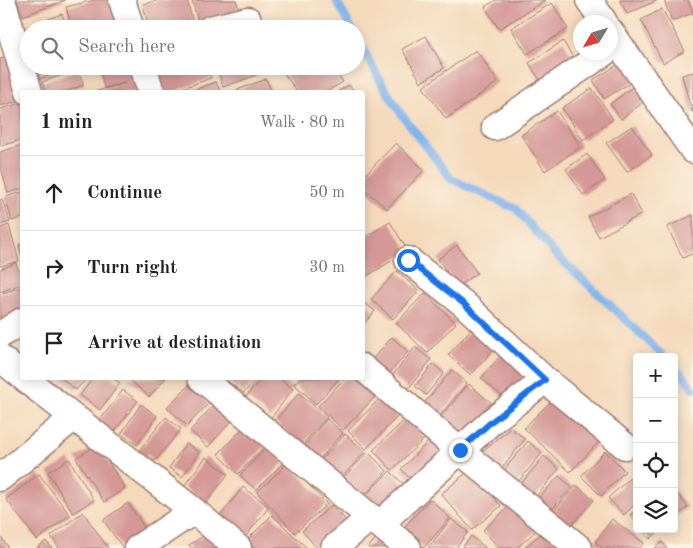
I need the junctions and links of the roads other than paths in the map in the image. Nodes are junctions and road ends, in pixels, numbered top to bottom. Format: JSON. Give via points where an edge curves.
{"nodes":[{"id":1,"x":2,"y":0,"type":"edge"},
{"id":2,"x":122,"y":0,"type":"edge"},
{"id":3,"x":589,"y":0,"type":"edge"},
{"id":4,"x":597,"y":15,"type":"edge"},
{"id":5,"x":128,"y":20,"type":"edge"},
{"id":6,"x":618,"y":50,"type":"edge"},
{"id":7,"x":583,"y":60,"type":"edge"},
{"id":8,"x":20,"y":61,"type":"edge"},
{"id":9,"x":24,"y":75,"type":"edge"},
{"id":10,"x":145,"y":75,"type":"edge"},
{"id":11,"x":28,"y":90,"type":"edge"},
{"id":12,"x":150,"y":90,"type":"edge"},
{"id":13,"x":495,"y":127,"type":"dead end"},
{"id":14,"x":693,"y":150,"type":"edge"},
{"id":15,"x":408,"y":260,"type":"dead end"},
{"id":16,"x":20,"y":322,"type":"edge"},
{"id":17,"x":0,"y":335,"type":"edge"},
{"id":18,"x":0,"y":358,"type":"edge"},
{"id":19,"x":365,"y":371,"type":"edge"},
{"id":20,"x":20,"y":375,"type":"edge"},
{"id":21,"x":27,"y":380,"type":"edge"},
{"id":22,"x":203,"y":380,"type":"edge"},
{"id":23,"x":545,"y":380,"type":"junction"},
{"id":24,"x":74,"y":417,"type":"junction"},
{"id":25,"x":625,"y":446,"type":"dead end"},
{"id":26,"x":460,"y":450,"type":"junction"},
{"id":27,"x":0,"y":478,"type":"edge"},
{"id":28,"x":194,"y":511,"type":"junction"},
{"id":29,"x":375,"y":521,"type":"junction"},
{"id":30,"x":138,"y":548,"type":"edge"},
{"id":31,"x":238,"y":548,"type":"edge"},
{"id":32,"x":334,"y":548,"type":"edge"},
{"id":33,"x":408,"y":548,"type":"edge"},
{"id":34,"x":579,"y":548,"type":"edge"}],
"edges":[{"from":1,"to":8,"type":"street"},
{"from":2,"to":5,"type":"street"},
{"from":3,"to":4,"type":"street"},
{"from":6,"to":14,"type":"street"},
{"from":7,"to":13,"type":"street"},
{"from":9,"to":11,"type":"street"},
{"from":10,"to":12,"type":"street"},
{"from":15,"to":23,"type":"street","via":[[464,304]]},
{"from":16,"to":17,"type":"street"},
{"from":18,"to":20,"type":"street"},
{"from":19,"to":26,"type":"street"},
{"from":21,"to":24,"type":"street"},
{"from":22,"to":29,"type":"street"},
{"from":23,"to":25,"type":"street"},
{"from":23,"to":26,"type":"street"},
{"from":24,"to":27,"type":"street"},
{"from":24,"to":28,"type":"street"},
{"from":26,"to":29,"type":"street"},
{"from":26,"to":34,"type":"street"},
{"from":28,"to":30,"type":"street"},
{"from":28,"to":31,"type":"street"},
{"from":29,"to":32,"type":"street"},
{"from":29,"to":33,"type":"street"}]}
